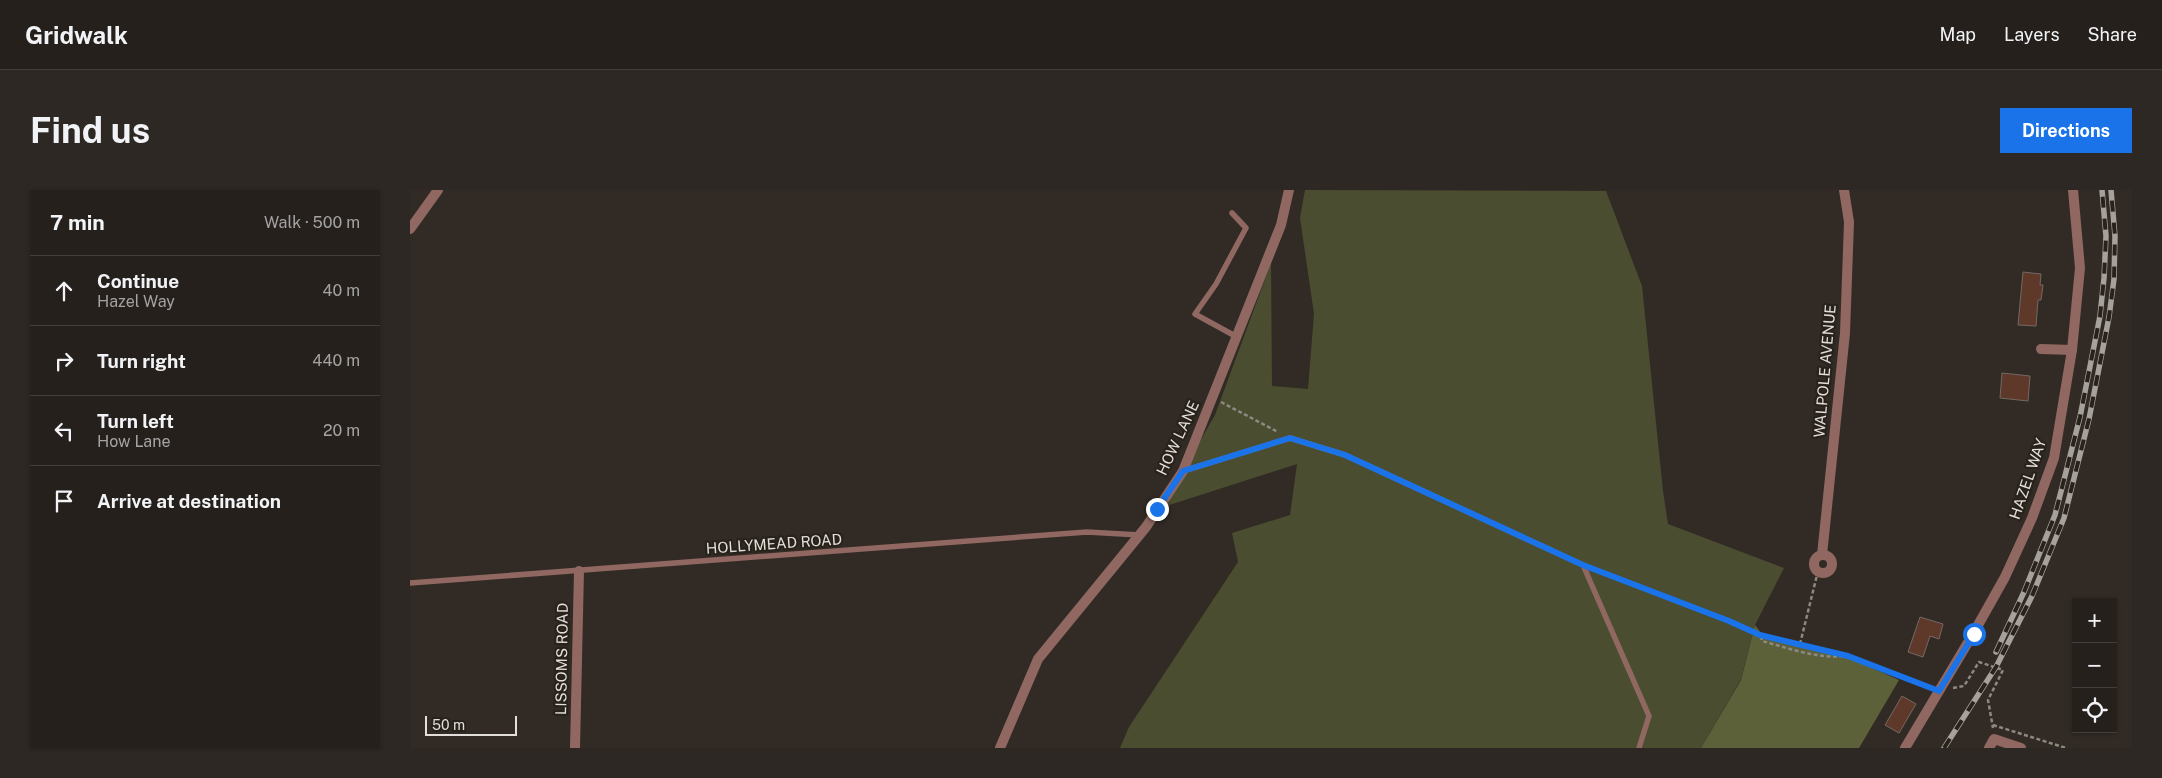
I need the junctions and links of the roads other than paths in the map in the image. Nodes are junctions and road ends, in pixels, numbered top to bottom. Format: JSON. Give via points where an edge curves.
{"nodes":[{"id":1,"x":438,"y":190,"type":"edge"},
{"id":2,"x":1289,"y":190,"type":"edge"},
{"id":3,"x":1844,"y":190,"type":"edge"},
{"id":4,"x":2072,"y":190,"type":"edge"},
{"id":5,"x":1232,"y":213,"type":"dead end"},
{"id":6,"x":410,"y":229,"type":"edge"},
{"id":7,"x":1238,"y":337,"type":"junction"},
{"id":8,"x":2041,"y":349,"type":"dead end"},
{"id":9,"x":2072,"y":350,"type":"junction"},
{"id":10,"x":1183,"y":471,"type":"junction"},
{"id":11,"x":1140,"y":535,"type":"junction"},
{"id":12,"x":579,"y":571,"type":"junction"},
{"id":13,"x":1818,"y":571,"type":"road end"},
{"id":14,"x":410,"y":583,"type":"edge"},
{"id":15,"x":1990,"y":746,"type":"edge"},
{"id":16,"x":575,"y":748,"type":"edge"},
{"id":17,"x":1000,"y":748,"type":"edge"},
{"id":18,"x":1639,"y":748,"type":"edge"},
{"id":19,"x":1905,"y":748,"type":"edge"},
{"id":20,"x":2021,"y":748,"type":"edge"}],
"edges":[{"from":1,"to":6,"type":"street"},
{"from":2,"to":7,"type":"street","name":"HOW LANE","via":[[1281,225]]},
{"from":3,"to":13,"type":"street","name":"WALPOLE AVENUE","via":[[1849,222],[1845,333],[1822,555],[1816,558],[1814,565]]},
{"from":4,"to":9,"type":"street","name":"HAZEL WAY","via":[[2080,268]]},
{"from":5,"to":7,"type":"lane","via":[[1246,228],[1216,284],[1195,314]]},
{"from":7,"to":10,"type":"street","name":"HOW LANE"},
{"from":8,"to":9,"type":"street"},
{"from":9,"to":19,"type":"street","name":"HAZEL WAY","via":[[2054,458],[2032,518],[1974,634]]},
{"from":10,"to":11,"type":"street","name":"HOW LANE"},
{"from":10,"to":18,"type":"lane","via":[[1290,438],[1345,455],[1583,565],[1649,716]]},
{"from":11,"to":12,"type":"lane","name":"HOLLYMEAD ROAD","via":[[1087,532]]},
{"from":11,"to":17,"type":"street","name":"HOW LANE","via":[[1038,659]]},
{"from":12,"to":14,"type":"lane","name":"HOLLYMEAD ROAD"},
{"from":12,"to":16,"type":"street","name":"LISSOMS ROAD"},
{"from":15,"to":20,"type":"street"}]}
